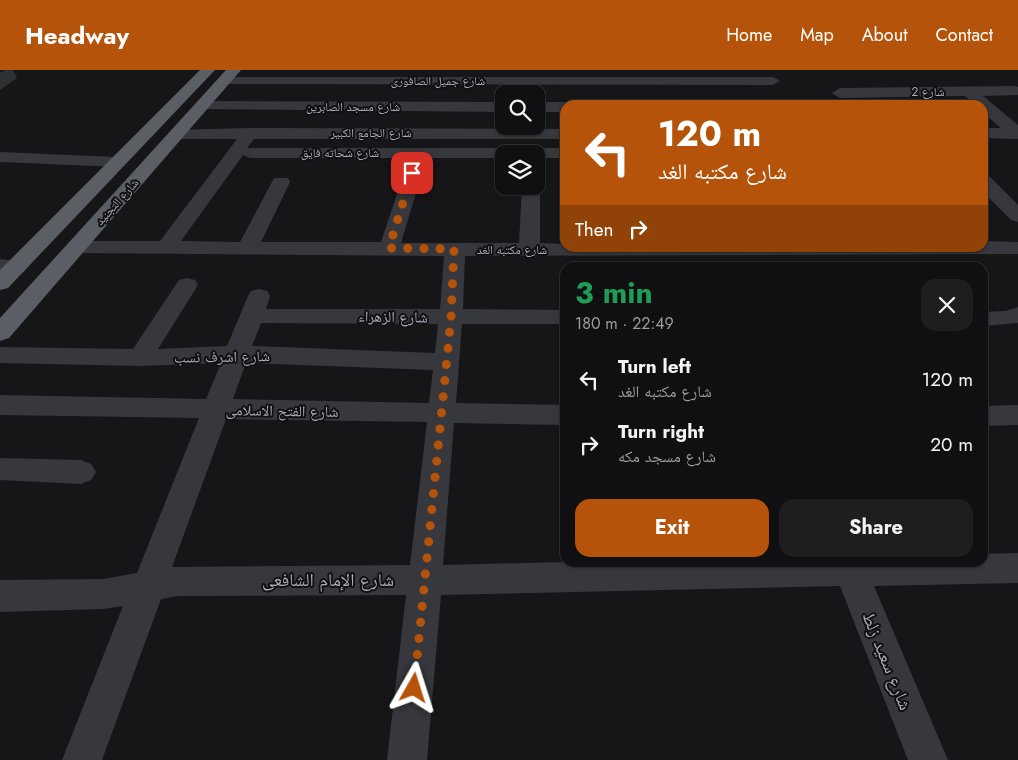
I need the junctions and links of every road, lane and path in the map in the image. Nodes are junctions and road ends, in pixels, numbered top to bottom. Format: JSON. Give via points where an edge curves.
{"nodes":[{"id":1,"x":208,"y":70,"type":"edge"},
{"id":2,"x":229,"y":76,"type":"edge"},
{"id":3,"x":510,"y":76,"type":"edge"},
{"id":4,"x":769,"y":76,"type":"edge"},
{"id":5,"x":968,"y":91,"type":"junction"},
{"id":6,"x":1015,"y":91,"type":"dead end"},
{"id":7,"x":891,"y":92,"type":"junction"},
{"id":8,"x":837,"y":99,"type":"edge"},
{"id":9,"x":900,"y":100,"type":"edge"},
{"id":10,"x":978,"y":100,"type":"edge"},
{"id":11,"x":202,"y":106,"type":"junction"},
{"id":12,"x":495,"y":107,"type":"edge"},
{"id":13,"x":545,"y":107,"type":"edge"},
{"id":14,"x":560,"y":107,"type":"edge"},
{"id":15,"x":988,"y":108,"type":"edge"},
{"id":16,"x":250,"y":133,"type":"junction"},
{"id":17,"x":988,"y":133,"type":"edge"},
{"id":18,"x":177,"y":134,"type":"junction"},
{"id":19,"x":560,"y":134,"type":"edge"},
{"id":20,"x":1018,"y":134,"type":"edge"},
{"id":21,"x":236,"y":152,"type":"junction"},
{"id":22,"x":560,"y":153,"type":"edge"},
{"id":23,"x":495,"y":154,"type":"edge"},
{"id":24,"x":545,"y":154,"type":"edge"},
{"id":25,"x":0,"y":157,"type":"edge"},
{"id":26,"x":118,"y":162,"type":"junction"},
{"id":27,"x":412,"y":173,"type":"dead end"},
{"id":28,"x":281,"y":182,"type":"dead end"},
{"id":29,"x":988,"y":186,"type":"edge"},
{"id":30,"x":531,"y":195,"type":"edge"},
{"id":31,"x":1018,"y":216,"type":"edge"},
{"id":32,"x":78,"y":246,"type":"junction"},
{"id":33,"x":167,"y":246,"type":"junction"},
{"id":34,"x":248,"y":247,"type":"junction"},
{"id":35,"x":988,"y":247,"type":"edge"},
{"id":36,"x":389,"y":248,"type":"junction"},
{"id":37,"x":1018,"y":248,"type":"edge"},
{"id":38,"x":454,"y":249,"type":"junction"},
{"id":39,"x":529,"y":249,"type":"junction"},
{"id":40,"x":560,"y":249,"type":"edge"},
{"id":41,"x":666,"y":252,"type":"edge"},
{"id":42,"x":729,"y":252,"type":"edge"},
{"id":43,"x":716,"y":259,"type":"edge"},
{"id":44,"x":8,"y":266,"type":"edge"},
{"id":45,"x":0,"y":283,"type":"edge"},
{"id":46,"x":187,"y":284,"type":"dead end"},
{"id":47,"x":1018,"y":314,"type":"edge"},
{"id":48,"x":560,"y":317,"type":"edge"},
{"id":49,"x":451,"y":318,"type":"junction"},
{"id":50,"x":988,"y":319,"type":"edge"},
{"id":51,"x":0,"y":333,"type":"edge"},
{"id":52,"x":236,"y":354,"type":"junction"},
{"id":53,"x":0,"y":355,"type":"edge"},
{"id":54,"x":140,"y":358,"type":"junction"},
{"id":55,"x":444,"y":362,"type":"junction"},
{"id":56,"x":0,"y":405,"type":"edge"},
{"id":57,"x":215,"y":410,"type":"junction"},
{"id":58,"x":441,"y":414,"type":"junction"},
{"id":59,"x":560,"y":415,"type":"edge"},
{"id":60,"x":1018,"y":415,"type":"edge"},
{"id":61,"x":988,"y":416,"type":"edge"},
{"id":62,"x":0,"y":469,"type":"edge"},
{"id":63,"x":82,"y":472,"type":"dead end"},
{"id":64,"x":849,"y":568,"type":"edge"},
{"id":65,"x":1018,"y":568,"type":"edge"},
{"id":66,"x":425,"y":580,"type":"junction"},
{"id":67,"x":147,"y":588,"type":"junction"},
{"id":68,"x":0,"y":596,"type":"edge"},
{"id":69,"x":82,"y":760,"type":"edge"},
{"id":70,"x":407,"y":760,"type":"edge"},
{"id":71,"x":928,"y":760,"type":"edge"}],
"edges":[{"from":1,"to":26,"type":"highway","name":"شارع التجنيد"},
{"from":2,"to":3,"type":"street","name":"شارع جميل الصافورى"},
{"from":2,"to":11,"type":"highway","name":"شارع التجنيد"},
{"from":3,"to":4,"type":"street","name":"شارع جميل الصافورى"},
{"from":5,"to":6,"type":"street","name":"شارع 2"},
{"from":5,"to":7,"type":"street","name":"شارع 2"},
{"from":5,"to":10,"type":"street"},
{"from":7,"to":8,"type":"street","name":"شارع 2"},
{"from":7,"to":9,"type":"street"},
{"from":11,"to":12,"type":"street","name":"شارع مسجد الصابرين"},
{"from":11,"to":18,"type":"highway","name":"شارع التجنيد"},
{"from":13,"to":14,"type":"street"},
{"from":15,"to":20,"type":"street"},
{"from":16,"to":18,"type":"street","name":"شارع الجامع الكبير"},
{"from":16,"to":19,"type":"street","name":"شارع الجامع الكبير"},
{"from":16,"to":21,"type":"street"},
{"from":17,"to":20,"type":"street"},
{"from":18,"to":32,"type":"highway","name":"شارع التجنيد"},
{"from":21,"to":23,"type":"street","name":"شارع شحاته فايق"},
{"from":21,"to":33,"type":"street"},
{"from":22,"to":24,"type":"street","name":"شارع شحاته فايق"},
{"from":25,"to":26,"type":"street"},
{"from":26,"to":44,"type":"highway","name":"شارع التجنيد"},
{"from":27,"to":36,"type":"street"},
{"from":28,"to":34,"type":"street"},
{"from":29,"to":31,"type":"street"},
{"from":30,"to":39,"type":"street"},
{"from":32,"to":33,"type":"street","name":"شارع مكتبه الغد"},
{"from":32,"to":51,"type":"highway","name":"شارع التجنيد"},
{"from":33,"to":34,"type":"street","name":"شارع مكتبه الغد"},
{"from":34,"to":36,"type":"street","name":"شارع مكتبه الغد"},
{"from":35,"to":37,"type":"street"},
{"from":36,"to":38,"type":"street","name":"شارع مكتبه الغد"},
{"from":38,"to":39,"type":"street","name":"شارع مكتبه الغد"},
{"from":38,"to":49,"type":"street"},
{"from":39,"to":40,"type":"street","name":"شارع مكتبه الغد"},
{"from":41,"to":43,"type":"street","name":"شارع مكتبه الغد"},
{"from":42,"to":43,"type":"street","name":"شارع مكتبه الغد"},
{"from":44,"to":45,"type":"highway","name":"شارع التجنيد"},
{"from":46,"to":54,"type":"street"},
{"from":47,"to":50,"type":"street","via":[[1010,318]]},
{"from":48,"to":49,"type":"street","name":"شارع الزهراء"},
{"from":49,"to":52,"type":"street","name":"شارع الزهراء","via":[[255,306]]},
{"from":49,"to":55,"type":"street"},
{"from":52,"to":54,"type":"street","name":"شارع اشرف نسب"},
{"from":52,"to":55,"type":"street","name":"شارع اشرف نسب"},
{"from":52,"to":57,"type":"street"},
{"from":53,"to":54,"type":"street","name":"شارع اشرف نسب"},
{"from":55,"to":58,"type":"street"},
{"from":56,"to":57,"type":"street","name":"شارع الفتح الاسلامى"},
{"from":57,"to":58,"type":"street","name":"شارع الفتح الاسلامى"},
{"from":57,"to":67,"type":"street"},
{"from":58,"to":59,"type":"street","name":"شارع الفتح الاسلامى"},
{"from":58,"to":66,"type":"street"},
{"from":60,"to":61,"type":"street"},
{"from":62,"to":63,"type":"street"},
{"from":64,"to":65,"type":"street","name":"شارع الإمام الشافعى"},
{"from":64,"to":66,"type":"street","name":"شارع الإمام الشافعى"},
{"from":64,"to":71,"type":"street","name":"شارع سعيد زلط"},
{"from":66,"to":67,"type":"street","name":"شارع الإمام الشافعى","via":[[177,581]]},
{"from":66,"to":70,"type":"street"},
{"from":67,"to":68,"type":"street","name":"شارع الإمام الشافعى","via":[[103,594]]},
{"from":67,"to":69,"type":"street"}]}
